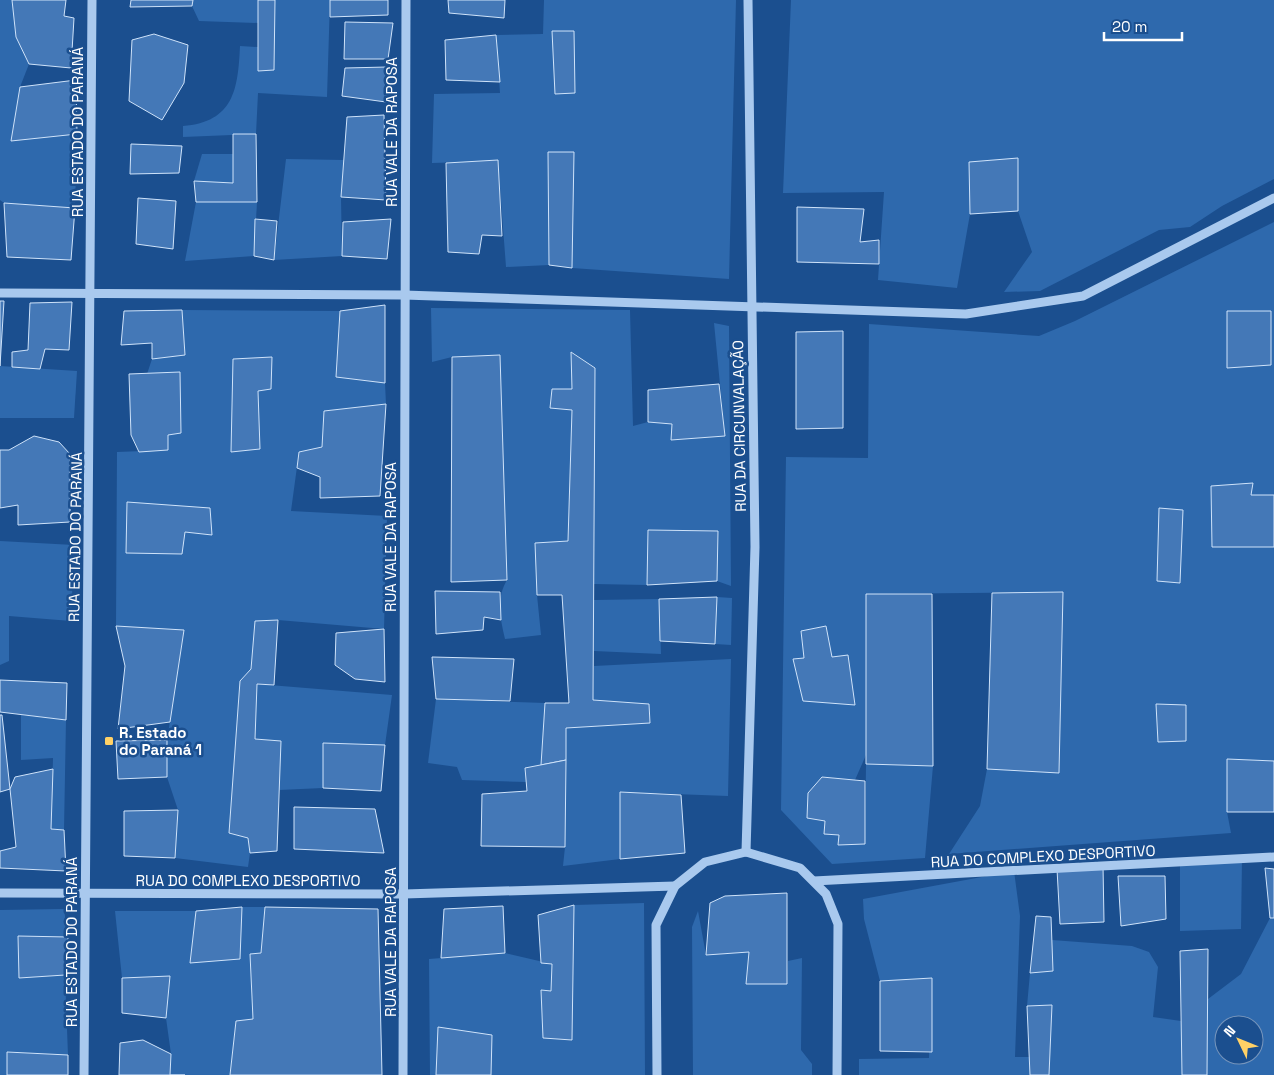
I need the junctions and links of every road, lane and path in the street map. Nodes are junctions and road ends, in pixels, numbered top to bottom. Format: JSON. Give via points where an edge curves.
{"nodes":[{"id":1,"x":92,"y":0,"type":"edge"},
{"id":2,"x":406,"y":0,"type":"edge"},
{"id":3,"x":748,"y":0,"type":"edge"},
{"id":4,"x":1274,"y":198,"type":"edge"},
{"id":5,"x":0,"y":293,"type":"edge"},
{"id":6,"x":91,"y":294,"type":"junction"},
{"id":7,"x":404,"y":295,"type":"junction"},
{"id":8,"x":751,"y":307,"type":"junction"},
{"id":9,"x":746,"y":852,"type":"junction"},
{"id":10,"x":1274,"y":857,"type":"edge"},
{"id":11,"x":814,"y":881,"type":"junction"},
{"id":12,"x":676,"y":886,"type":"junction"},
{"id":13,"x":0,"y":893,"type":"edge"},
{"id":14,"x":85,"y":893,"type":"junction"},
{"id":15,"x":404,"y":894,"type":"junction"},
{"id":16,"x":84,"y":1075,"type":"edge"},
{"id":17,"x":403,"y":1075,"type":"edge"},
{"id":18,"x":658,"y":1075,"type":"edge"},
{"id":19,"x":837,"y":1075,"type":"edge"}],
"edges":[{"from":1,"to":6,"type":"street","name":"RUA ESTADO DO PARANÁ"},
{"from":2,"to":7,"type":"street","name":"RUA VALE DA RAPOSA"},
{"from":3,"to":8,"type":"street","name":"RUA DA CIRCUNVALAÇÃO"},
{"from":4,"to":8,"type":"street","via":[[1083,296],[966,314]]},
{"from":5,"to":6,"type":"street"},
{"from":6,"to":7,"type":"street"},
{"from":6,"to":14,"type":"street","name":"RUA ESTADO DO PARANÁ"},
{"from":7,"to":8,"type":"street"},
{"from":7,"to":15,"type":"street","name":"RUA VALE DA RAPOSA"},
{"from":8,"to":9,"type":"street","name":"RUA DA CIRCUNVALAÇÃO","via":[[755,547]]},
{"from":9,"to":11,"type":"street","via":[[800,868]]},
{"from":9,"to":12,"type":"street","via":[[705,862]]},
{"from":10,"to":11,"type":"street","name":"RUA DO COMPLEXO DESPORTIVO"},
{"from":11,"to":19,"type":"street","via":[[826,894],[838,924]]},
{"from":12,"to":15,"type":"street","name":"RUA DO COMPLEXO DESPORTIVO"},
{"from":12,"to":18,"type":"street","via":[[656,925]]},
{"from":13,"to":14,"type":"street","name":"RUA DO COMPLEXO DESPORTIVO"},
{"from":14,"to":15,"type":"street","name":"RUA DO COMPLEXO DESPORTIVO"},
{"from":14,"to":16,"type":"street","name":"RUA ESTADO DO PARANÁ"},
{"from":15,"to":17,"type":"street","name":"RUA VALE DA RAPOSA"}]}
